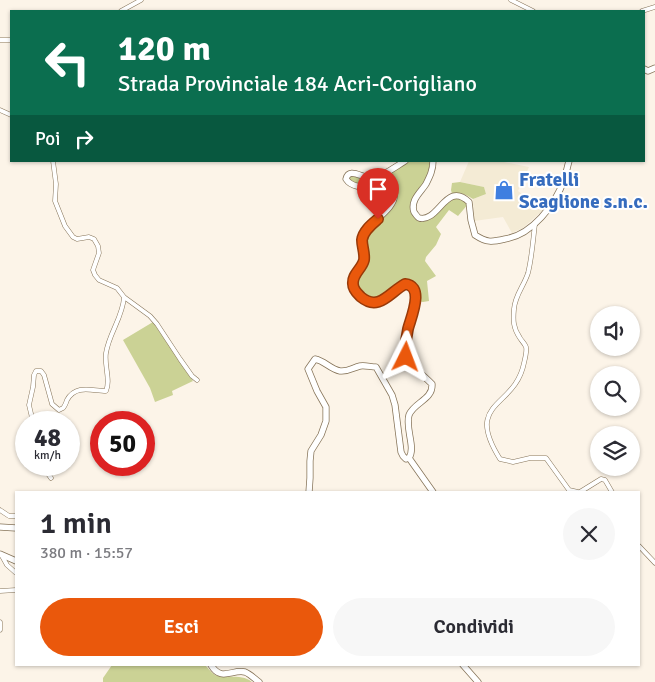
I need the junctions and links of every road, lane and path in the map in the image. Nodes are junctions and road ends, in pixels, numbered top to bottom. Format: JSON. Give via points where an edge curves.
{"nodes":[{"id":1,"x":141,"y":0,"type":"edge"},
{"id":2,"x":510,"y":0,"type":"edge"},
{"id":3,"x":123,"y":10,"type":"edge"},
{"id":4,"x":531,"y":10,"type":"edge"},
{"id":5,"x":53,"y":162,"type":"edge"},
{"id":6,"x":403,"y":162,"type":"edge"},
{"id":7,"x":433,"y":162,"type":"edge"},
{"id":8,"x":568,"y":162,"type":"edge"},
{"id":9,"x":535,"y":224,"type":"junction"},
{"id":10,"x":124,"y":297,"type":"junction"},
{"id":11,"x":197,"y":380,"type":"dead end"},
{"id":12,"x":30,"y":411,"type":"edge"},
{"id":13,"x":409,"y":458,"type":"junction"},
{"id":14,"x":308,"y":491,"type":"edge"},
{"id":15,"x":432,"y":491,"type":"edge"},
{"id":16,"x":574,"y":491,"type":"edge"},
{"id":17,"x":581,"y":491,"type":"edge"},
{"id":18,"x":611,"y":491,"type":"edge"},
{"id":19,"x":0,"y":510,"type":"edge"},
{"id":20,"x":15,"y":516,"type":"edge"},
{"id":21,"x":0,"y":527,"type":"edge"},
{"id":22,"x":15,"y":528,"type":"edge"},
{"id":23,"x":640,"y":547,"type":"edge"},
{"id":24,"x":0,"y":554,"type":"edge"},
{"id":25,"x":15,"y":561,"type":"edge"},
{"id":26,"x":655,"y":563,"type":"edge"},
{"id":27,"x":15,"y":572,"type":"edge"},
{"id":28,"x":15,"y":590,"type":"edge"},
{"id":29,"x":0,"y":591,"type":"edge"},
{"id":30,"x":0,"y":622,"type":"edge"},
{"id":31,"x":0,"y":630,"type":"edge"},
{"id":32,"x":212,"y":666,"type":"edge"},
{"id":33,"x":464,"y":666,"type":"edge"},
{"id":34,"x":258,"y":682,"type":"edge"},
{"id":35,"x":478,"y":682,"type":"edge"}],
"edges":[{"from":1,"to":3,"type":"street"},
{"from":2,"to":4,"type":"street"},
{"from":5,"to":10,"type":"street","via":[[56,200],[68,233],[77,239],[94,239],[99,253],[93,270],[95,275],[117,288]]},
{"from":6,"to":13,"type":"main road","via":[[374,178],[352,173],[346,179],[359,187],[389,188],[394,195],[387,210],[364,233],[364,261],[353,284],[359,295],[375,303],[405,284],[410,284],[416,293],[405,346],[406,357],[432,384],[432,390],[410,412],[408,428],[412,451]]},
{"from":7,"to":9,"type":"main road","via":[[414,205],[414,212],[419,218],[429,218],[449,198],[464,196],[469,202],[475,235],[484,241],[509,239]]},
{"from":8,"to":9,"type":"main road","via":[[564,181]]},
{"from":9,"to":16,"type":"street","via":[[527,275],[514,307],[513,326],[526,348],[521,375],[490,410],[487,430],[500,458],[513,462],[546,458],[569,490]]},
{"from":10,"to":11,"type":"street","via":[[150,316]]},
{"from":10,"to":12,"type":"street","via":[[106,351],[106,391],[80,390],[59,410],[52,404],[44,375],[36,371]]},
{"from":13,"to":14,"type":"main road","via":[[406,459],[401,452],[392,395],[376,367],[360,366],[347,372],[338,371],[315,359],[308,369],[326,407],[326,421],[311,451]]},
{"from":13,"to":15,"type":"main road"},
{"from":17,"to":18,"type":"street","via":[[601,479]]},
{"from":19,"to":20,"type":"street"},
{"from":21,"to":22,"type":"main road"},
{"from":23,"to":26,"type":"street"},
{"from":24,"to":25,"type":"main road"},
{"from":24,"to":27,"type":"street"},
{"from":28,"to":29,"type":"street"},
{"from":30,"to":31,"type":"street"},
{"from":32,"to":34,"type":"main road","via":[[221,674],[244,672]]},
{"from":33,"to":35,"type":"main road"}]}
